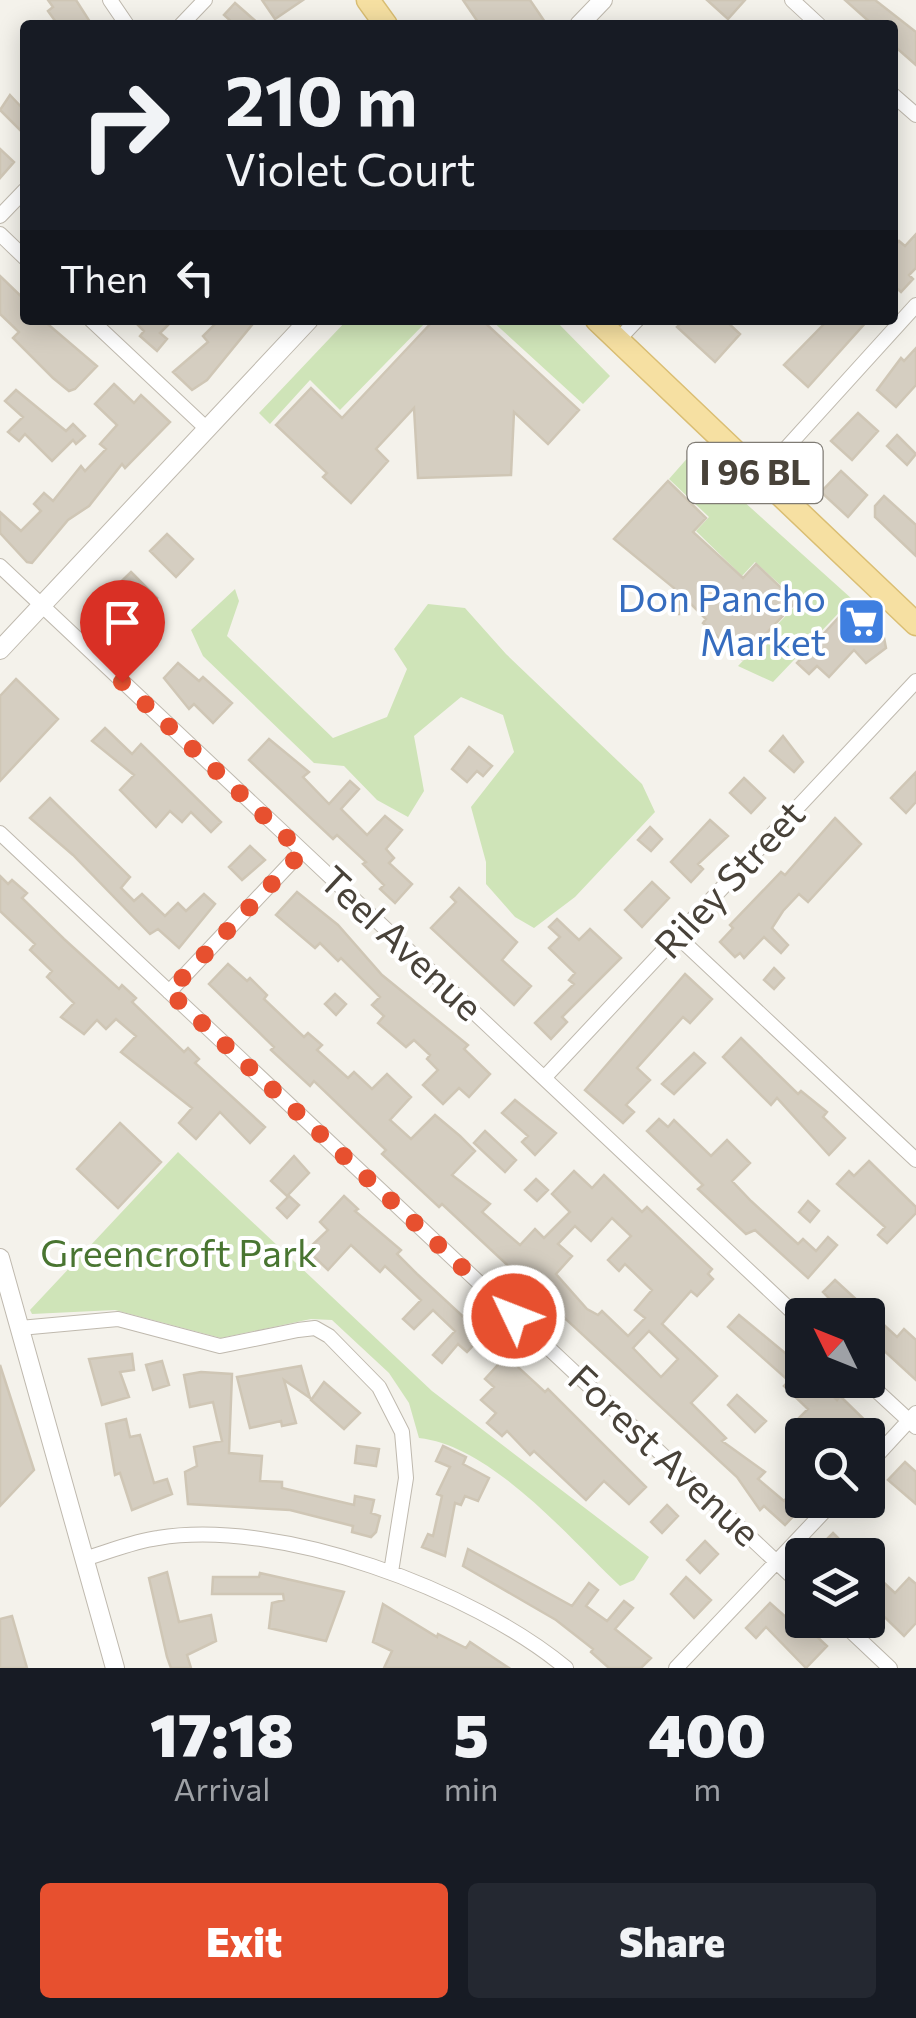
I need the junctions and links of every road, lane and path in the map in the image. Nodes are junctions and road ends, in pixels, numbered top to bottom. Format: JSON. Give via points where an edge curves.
{"nodes":[{"id":1,"x":205,"y":0,"type":"edge"},
{"id":2,"x":604,"y":0,"type":"edge"},
{"id":3,"x":792,"y":0,"type":"edge"},
{"id":4,"x":187,"y":20,"type":"edge"},
{"id":5,"x":584,"y":20,"type":"edge"},
{"id":6,"x":814,"y":20,"type":"edge"},
{"id":7,"x":20,"y":195,"type":"edge"},
{"id":8,"x":0,"y":216,"type":"edge"},
{"id":9,"x":0,"y":234,"type":"edge"},
{"id":10,"x":20,"y":253,"type":"edge"},
{"id":11,"x":916,"y":305,"type":"edge"},
{"id":12,"x":96,"y":325,"type":"edge"},
{"id":13,"x":304,"y":325,"type":"edge"},
{"id":14,"x":602,"y":325,"type":"edge"},
{"id":15,"x":632,"y":325,"type":"edge"},
{"id":16,"x":898,"y":325,"type":"edge"},
{"id":17,"x":898,"y":325,"type":"edge"},
{"id":18,"x":617,"y":340,"type":"junction"},
{"id":19,"x":207,"y":430,"type":"junction"},
{"id":20,"x":760,"y":477,"type":"junction"},
{"id":21,"x":0,"y":566,"type":"edge"},
{"id":22,"x":42,"y":606,"type":"junction"},
{"id":23,"x":916,"y":624,"type":"edge"},
{"id":24,"x":0,"y":650,"type":"edge"},
{"id":25,"x":916,"y":681,"type":"edge"},
{"id":26,"x":0,"y":833,"type":"edge"},
{"id":27,"x":302,"y":852,"type":"junction"},
{"id":28,"x":678,"y":936,"type":"junction"},
{"id":29,"x":169,"y":992,"type":"junction"},
{"id":30,"x":544,"y":1078,"type":"junction"},
{"id":31,"x":916,"y":1160,"type":"edge"},
{"id":32,"x":0,"y":1258,"type":"edge"},
{"id":33,"x":785,"y":1305,"type":"edge"},
{"id":34,"x":20,"y":1328,"type":"junction"},
{"id":35,"x":885,"y":1396,"type":"edge"},
{"id":36,"x":914,"y":1420,"type":"edge"},
{"id":37,"x":885,"y":1448,"type":"edge"},
{"id":38,"x":818,"y":1518,"type":"edge"},
{"id":39,"x":84,"y":1559,"type":"junction"},
{"id":40,"x":777,"y":1562,"type":"junction"},
{"id":41,"x":785,"y":1570,"type":"edge"},
{"id":42,"x":391,"y":1572,"type":"junction"},
{"id":43,"x":858,"y":1638,"type":"edge"},
{"id":44,"x":115,"y":1668,"type":"edge"},
{"id":45,"x":566,"y":1668,"type":"edge"},
{"id":46,"x":676,"y":1668,"type":"edge"},
{"id":47,"x":890,"y":1668,"type":"edge"}],
"edges":[{"from":1,"to":4,"type":"street"},
{"from":2,"to":5,"type":"street"},
{"from":3,"to":6,"type":"street"},
{"from":7,"to":8,"type":"street"},
{"from":9,"to":10,"type":"street"},
{"from":11,"to":17,"type":"street"},
{"from":12,"to":19,"type":"street"},
{"from":13,"to":19,"type":"street"},
{"from":14,"to":18,"type":"main road","number":"I 96 BL"},
{"from":15,"to":18,"type":"street"},
{"from":16,"to":20,"type":"street"},
{"from":18,"to":20,"type":"main road","number":"I 96 BL"},
{"from":19,"to":22,"type":"street"},
{"from":20,"to":23,"type":"main road","number":"I 96 BL"},
{"from":21,"to":22,"type":"street","name":"Teel Avenue"},
{"from":22,"to":24,"type":"street"},
{"from":22,"to":27,"type":"street","name":"Teel Avenue"},
{"from":25,"to":28,"type":"street","name":"Riley Street"},
{"from":26,"to":29,"type":"street","name":"Forest Avenue"},
{"from":27,"to":29,"type":"street"},
{"from":27,"to":30,"type":"street","name":"Teel Avenue"},
{"from":28,"to":30,"type":"street","name":"Riley Street"},
{"from":28,"to":31,"type":"street"},
{"from":29,"to":40,"type":"street","name":"Forest Avenue"},
{"from":30,"to":33,"type":"street","name":"Teel Avenue"},
{"from":32,"to":34,"type":"street"},
{"from":34,"to":39,"type":"street"},
{"from":34,"to":42,"type":"street","via":[[118,1320],[220,1346],[315,1328],[329,1336],[379,1388],[402,1432],[406,1478]]},
{"from":35,"to":36,"type":"street"},
{"from":36,"to":37,"type":"street"},
{"from":38,"to":40,"type":"street"},
{"from":39,"to":42,"type":"street","via":[[157,1538],[202,1535],[318,1552]]},
{"from":39,"to":44,"type":"street"},
{"from":40,"to":41,"type":"street","name":"Forest Avenue"},
{"from":40,"to":46,"type":"street"},
{"from":42,"to":45,"type":"street","via":[[501,1624]]},
{"from":43,"to":47,"type":"street"}]}
